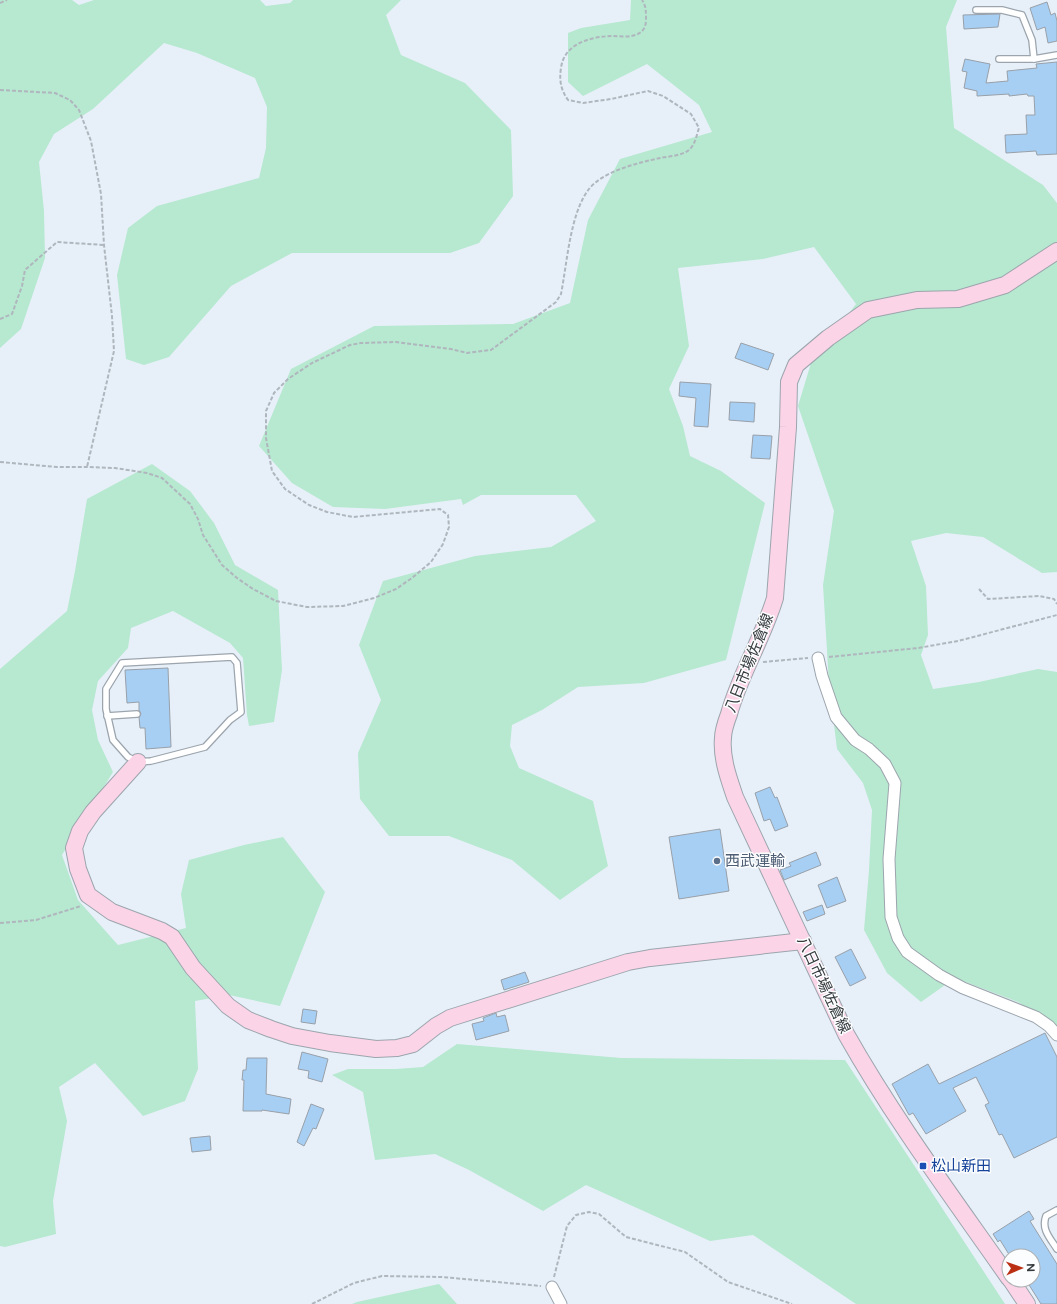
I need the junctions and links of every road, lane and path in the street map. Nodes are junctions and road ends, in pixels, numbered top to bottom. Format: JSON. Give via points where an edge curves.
{"nodes":[{"id":1,"x":7,"y":0,"type":"edge"},
{"id":2,"x":642,"y":0,"type":"edge"},
{"id":3,"x":0,"y":3,"type":"edge"},
{"id":4,"x":976,"y":10,"type":"dead end"},
{"id":5,"x":1057,"y":54,"type":"edge"},
{"id":6,"x":999,"y":59,"type":"dead end"},
{"id":7,"x":1034,"y":59,"type":"junction"},
{"id":8,"x":0,"y":90,"type":"edge"},
{"id":9,"x":104,"y":245,"type":"junction"},
{"id":10,"x":1057,"y":250,"type":"edge"},
{"id":11,"x":0,"y":319,"type":"edge"},
{"id":12,"x":0,"y":462,"type":"edge"},
{"id":13,"x":87,"y":467,"type":"junction"},
{"id":14,"x":979,"y":589,"type":"dead end"},
{"id":15,"x":1057,"y":604,"type":"edge"},
{"id":16,"x":1057,"y":615,"type":"edge"},
{"id":17,"x":818,"y":658,"type":"junction"},
{"id":18,"x":748,"y":664,"type":"junction"},
{"id":19,"x":136,"y":714,"type":"dead end"},
{"id":20,"x":107,"y":716,"type":"junction"},
{"id":21,"x":138,"y":762,"type":"junction"},
{"id":22,"x":98,"y":902,"type":"junction"},
{"id":23,"x":0,"y":923,"type":"edge"},
{"id":24,"x":803,"y":941,"type":"junction"},
{"id":25,"x":1057,"y":1035,"type":"edge"},
{"id":26,"x":1057,"y":1210,"type":"edge"},
{"id":27,"x":1057,"y":1249,"type":"edge"},
{"id":28,"x":1001,"y":1266,"type":"edge"},
{"id":29,"x":552,"y":1287,"type":"junction"},
{"id":30,"x":1016,"y":1288,"type":"edge"},
{"id":31,"x":312,"y":1304,"type":"edge"},
{"id":32,"x":561,"y":1304,"type":"edge"},
{"id":33,"x":792,"y":1304,"type":"edge"},
{"id":34,"x":1027,"y":1304,"type":"edge"}],
"edges":[{"from":1,"to":3,"type":"path"},
{"from":2,"to":13,"type":"path","via":[[646,9],[646,25],[636,35],[596,38],[571,48],[561,63],[559,77],[562,91],[568,100],[583,103],[611,100],[648,91],[663,96],[691,114],[699,128],[696,139],[690,149],[682,154],[624,168],[600,179],[589,189],[574,222],[565,272],[556,302],[491,350],[467,353],[396,342],[350,345],[312,363],[288,379],[274,394],[266,411],[266,438],[272,471],[285,489],[309,505],[327,512],[353,517],[440,509],[448,515],[449,527],[443,544],[431,562],[412,578],[396,589],[374,598],[343,606],[307,607],[276,601],[253,589],[222,565],[203,535],[190,504],[162,478],[128,470]]},
{"from":4,"to":7,"type":"lane","via":[[1002,10],[1022,15],[1032,40]]},
{"from":5,"to":7,"type":"lane"},
{"from":6,"to":7,"type":"lane"},
{"from":8,"to":9,"type":"path","via":[[56,93],[70,100],[78,110],[91,141],[101,194]]},
{"from":9,"to":11,"type":"path","via":[[56,242],[25,270],[12,314]]},
{"from":9,"to":13,"type":"path","via":[[114,352]]},
{"from":10,"to":18,"type":"main road","name":"八日市場佐倉線","via":[[1005,285],[958,299],[916,300],[868,310],[828,338],[796,365],[789,382],[775,598]]},
{"from":12,"to":13,"type":"path"},
{"from":14,"to":15,"type":"path","via":[[988,599],[1039,596],[1054,599]]},
{"from":16,"to":17,"type":"path","via":[[958,641],[918,648]]},
{"from":17,"to":18,"type":"path"},
{"from":17,"to":25,"type":"street","via":[[836,717],[855,740],[885,764],[895,783],[889,859],[891,917],[898,938],[907,952],[939,975],[963,988],[1036,1018]]},
{"from":18,"to":24,"type":"main road","name":"八日市場佐倉線","via":[[730,708],[723,738],[728,775]]},
{"from":19,"to":20,"type":"lane"},
{"from":20,"to":21,"type":"lane","via":[[113,740],[128,757]]},
{"from":20,"to":21,"type":"lane","via":[[106,689],[122,663],[232,657],[237,663],[241,712],[205,747]]},
{"from":21,"to":22,"type":"main road","via":[[93,812],[80,831],[74,848],[78,869],[88,895]]},
{"from":22,"to":23,"type":"path","via":[[36,920]]},
{"from":22,"to":24,"type":"main road","via":[[112,912],[172,937],[193,968],[228,1006],[248,1020],[292,1036],[376,1049],[414,1044],[450,1018],[628,962]]},
{"from":24,"to":28,"type":"main road","name":"八日市場佐倉線","via":[[846,1034],[863,1063]]},
{"from":26,"to":27,"type":"lane","via":[[1046,1216],[1044,1222],[1045,1230]]},
{"from":29,"to":31,"type":"path","via":[[442,1277],[382,1276],[354,1283]]},
{"from":29,"to":32,"type":"street"},
{"from":29,"to":33,"type":"path","via":[[567,1226],[576,1215],[589,1212],[599,1214],[626,1237],[686,1252],[728,1282]]},
{"from":30,"to":34,"type":"main road","name":"八日市場佐倉線"}]}
